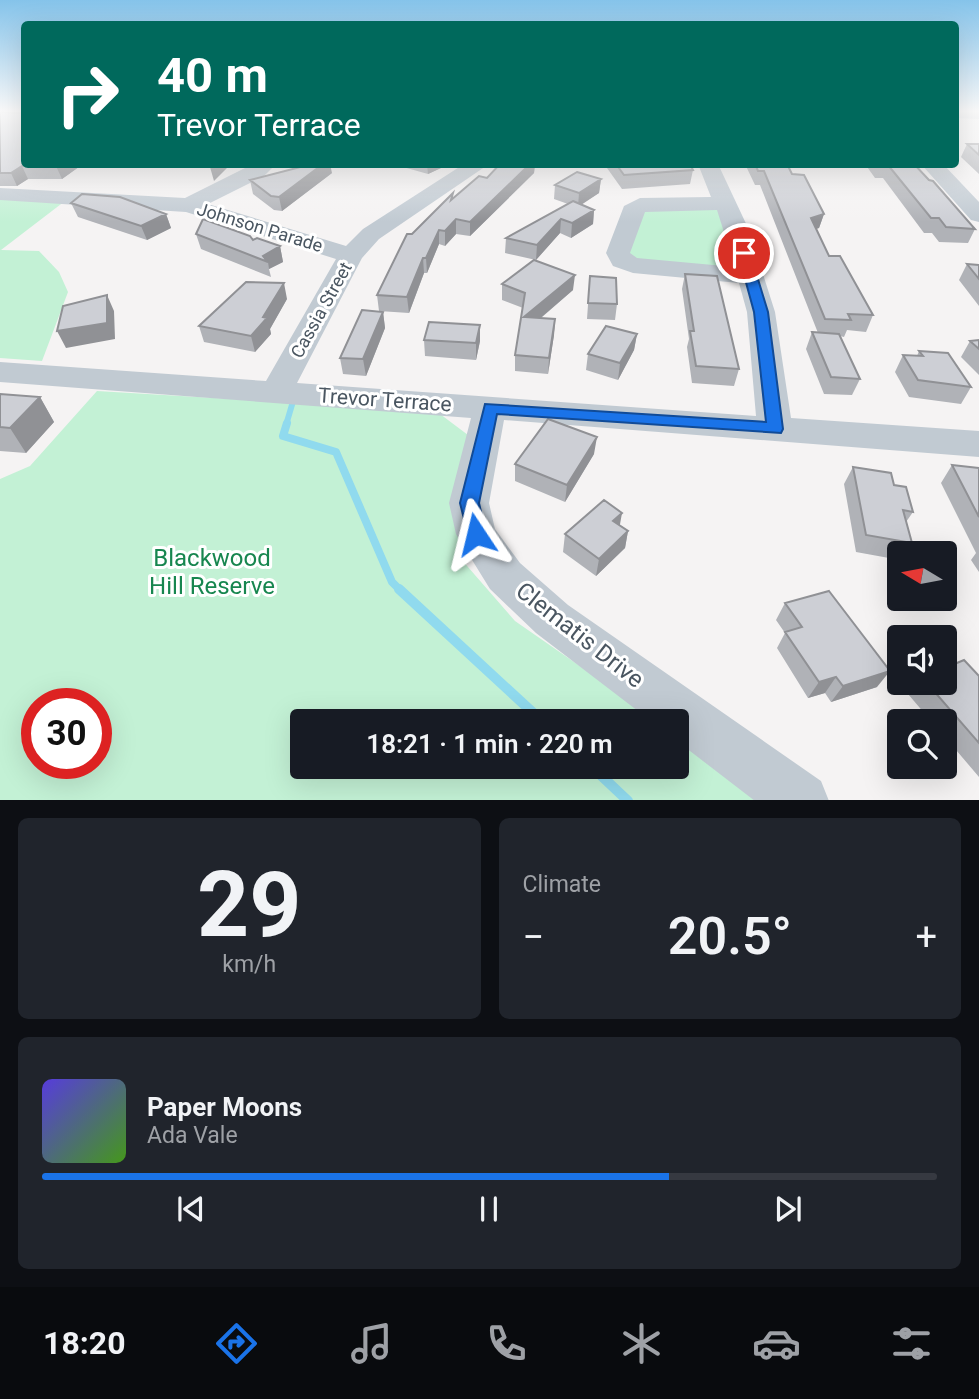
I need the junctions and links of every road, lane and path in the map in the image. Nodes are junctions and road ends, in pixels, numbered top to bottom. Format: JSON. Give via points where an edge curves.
{"nodes":[{"id":1,"x":262,"y":168,"type":"edge"},
{"id":2,"x":473,"y":168,"type":"edge"},
{"id":3,"x":710,"y":168,"type":"edge"},
{"id":4,"x":935,"y":168,"type":"edge"},
{"id":5,"x":0,"y":194,"type":"edge"},
{"id":6,"x":726,"y":203,"type":"junction"},
{"id":7,"x":188,"y":205,"type":"junction"},
{"id":8,"x":979,"y":215,"type":"edge"},
{"id":9,"x":351,"y":255,"type":"junction"},
{"id":10,"x":751,"y":276,"type":"junction"},
{"id":11,"x":0,"y":372,"type":"edge"},
{"id":12,"x":276,"y":392,"type":"junction"},
{"id":13,"x":490,"y":408,"type":"junction"},
{"id":14,"x":775,"y":429,"type":"junction"},
{"id":15,"x":979,"y":444,"type":"edge"},
{"id":16,"x":801,"y":800,"type":"edge"}],
"edges":[{"from":1,"to":7,"type":"street"},
{"from":2,"to":9,"type":"street","name":"Cassia Street","via":[[371,234]]},
{"from":3,"to":6,"type":"street"},
{"from":4,"to":8,"type":"street"},
{"from":5,"to":7,"type":"street","name":"Johnson Parade"},
{"from":6,"to":10,"type":"street"},
{"from":6,"to":10,"type":"street","via":[[639,205],[632,211],[618,253],[622,261],[633,265]]},
{"from":7,"to":9,"type":"street","name":"Johnson Parade"},
{"from":9,"to":12,"type":"street","name":"Cassia Street"},
{"from":10,"to":14,"type":"street","via":[[761,312]]},
{"from":11,"to":12,"type":"street","name":"Trevor Terrace"},
{"from":12,"to":13,"type":"street","name":"Trevor Terrace"},
{"from":13,"to":14,"type":"street","name":"Trevor Terrace"},
{"from":13,"to":16,"type":"street","name":"Clematis Drive","via":[[469,503],[476,534],[505,576],[552,619]]},
{"from":14,"to":15,"type":"street","name":"Trevor Terrace"}]}
